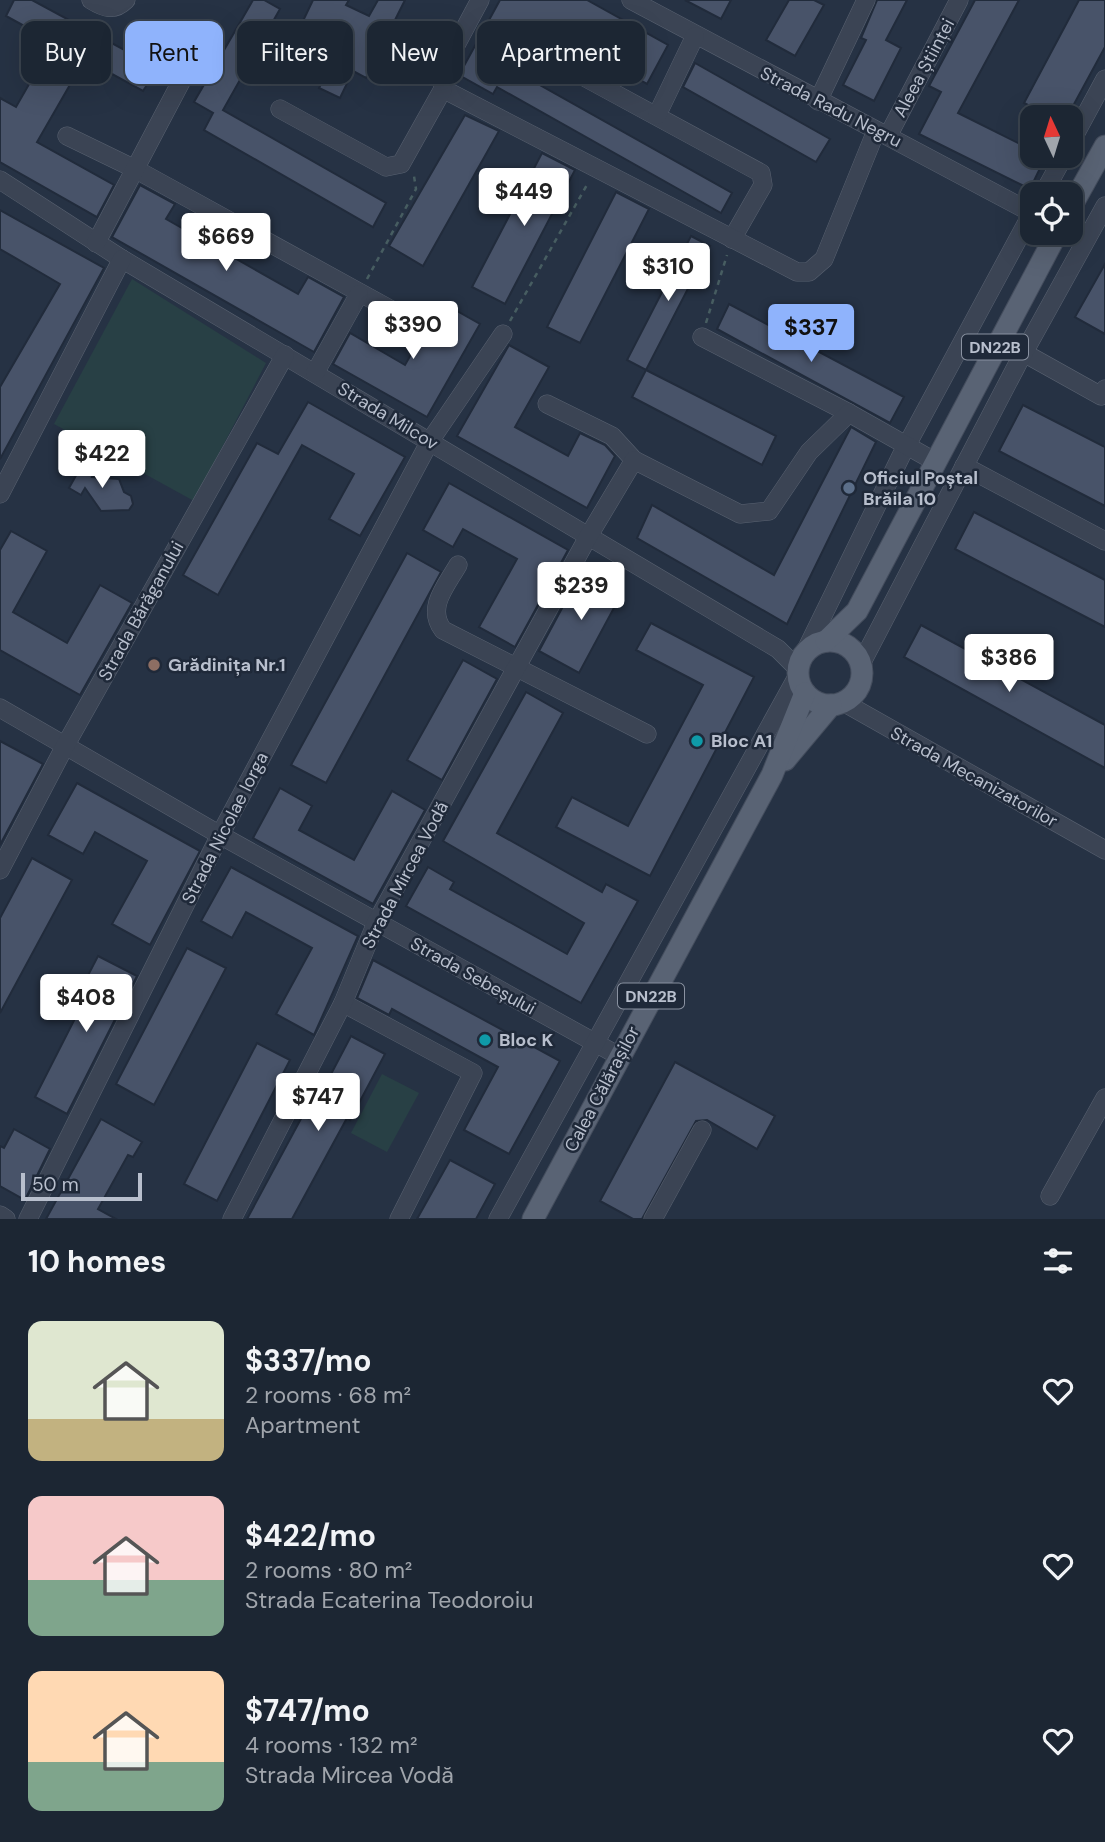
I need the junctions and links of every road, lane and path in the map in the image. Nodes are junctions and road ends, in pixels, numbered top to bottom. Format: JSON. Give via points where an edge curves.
{"nodes":[{"id":1,"x":91,"y":0,"type":"edge"},
{"id":2,"x":126,"y":0,"type":"edge"},
{"id":3,"x":480,"y":0,"type":"edge"},
{"id":4,"x":631,"y":0,"type":"edge"},
{"id":5,"x":866,"y":0,"type":"edge"},
{"id":6,"x":959,"y":0,"type":"edge"},
{"id":7,"x":657,"y":6,"type":"edge"},
{"id":8,"x":695,"y":36,"type":"junction"},
{"id":9,"x":1105,"y":79,"type":"edge"},
{"id":10,"x":180,"y":84,"type":"edge"},
{"id":11,"x":598,"y":84,"type":"edge"},
{"id":12,"x":443,"y":89,"type":"junction"},
{"id":13,"x":818,"y":101,"type":"junction"},
{"id":14,"x":279,"y":109,"type":"dead end"},
{"id":15,"x":657,"y":115,"type":"junction"},
{"id":16,"x":1083,"y":120,"type":"edge"},
{"id":17,"x":882,"y":134,"type":"junction"},
{"id":18,"x":67,"y":136,"type":"dead end"},
{"id":19,"x":1105,"y":146,"type":"edge"},
{"id":20,"x":401,"y":163,"type":"junction"},
{"id":21,"x":596,"y":168,"type":"junction"},
{"id":22,"x":135,"y":169,"type":"junction"},
{"id":23,"x":0,"y":180,"type":"edge"},
{"id":24,"x":1083,"y":185,"type":"edge"},
{"id":25,"x":1105,"y":206,"type":"edge"},
{"id":26,"x":1020,"y":207,"type":"edge"},
{"id":27,"x":1020,"y":235,"type":"edge"},
{"id":28,"x":732,"y":239,"type":"junction"},
{"id":29,"x":96,"y":243,"type":"junction"},
{"id":30,"x":1050,"y":245,"type":"edge"},
{"id":31,"x":122,"y":259,"type":"junction"},
{"id":32,"x":359,"y":294,"type":"junction"},
{"id":33,"x":397,"y":313,"type":"dead end"},
{"id":34,"x":503,"y":334,"type":"joint"},
{"id":35,"x":702,"y":337,"type":"joint"},
{"id":36,"x":999,"y":339,"type":"junction"},
{"id":37,"x":1024,"y":352,"type":"junction"},
{"id":38,"x":285,"y":355,"type":"junction"},
{"id":39,"x":315,"y":373,"type":"junction"},
{"id":40,"x":1104,"y":394,"type":"edge"},
{"id":41,"x":547,"y":404,"type":"dead end"},
{"id":42,"x":849,"y":413,"type":"junction"},
{"id":43,"x":430,"y":441,"type":"junction"},
{"id":44,"x":907,"y":445,"type":"junction"},
{"id":45,"x":634,"y":460,"type":"junction"},
{"id":46,"x":934,"y":461,"type":"junction"},
{"id":47,"x":964,"y":466,"type":"junction"},
{"id":48,"x":0,"y":494,"type":"edge"},
{"id":49,"x":588,"y":537,"type":"junction"},
{"id":50,"x":1105,"y":541,"type":"edge"},
{"id":51,"x":458,"y":565,"type":"dead end"},
{"id":52,"x":857,"y":611,"type":"junction"},
{"id":53,"x":859,"y":660,"type":"junction"},
{"id":54,"x":806,"y":663,"type":"junction"},
{"id":55,"x":518,"y":667,"type":"junction"},
{"id":56,"x":837,"y":703,"type":"junction"},
{"id":57,"x":0,"y":708,"type":"edge"},
{"id":58,"x":647,"y":734,"type":"dead end"},
{"id":59,"x":65,"y":746,"type":"junction"},
{"id":60,"x":772,"y":775,"type":"junction"},
{"id":61,"x":220,"y":835,"type":"junction"},
{"id":62,"x":1105,"y":850,"type":"edge"},
{"id":63,"x":0,"y":870,"type":"edge"},
{"id":64,"x":376,"y":923,"type":"junction"},
{"id":65,"x":343,"y":1003,"type":"junction"},
{"id":66,"x":594,"y":1042,"type":"junction"},
{"id":67,"x":619,"y":1056,"type":"junction"},
{"id":68,"x":1105,"y":1098,"type":"edge"},
{"id":69,"x":702,"y":1130,"type":"dead end"},
{"id":70,"x":1050,"y":1196,"type":"dead end"},
{"id":71,"x":0,"y":1215,"type":"edge"},
{"id":72,"x":6,"y":1219,"type":"edge"},
{"id":73,"x":28,"y":1219,"type":"edge"},
{"id":74,"x":232,"y":1219,"type":"edge"},
{"id":75,"x":399,"y":1219,"type":"edge"},
{"id":76,"x":498,"y":1219,"type":"edge"},
{"id":77,"x":533,"y":1219,"type":"edge"},
{"id":78,"x":653,"y":1219,"type":"edge"}],
"edges":[{"from":1,"to":2,"type":"street","via":[[111,8]]},
{"from":3,"to":12,"type":"street","via":[[441,73]]},
{"from":4,"to":7,"type":"street","name":"Strada Radu Negru"},
{"from":5,"to":13,"type":"street"},
{"from":6,"to":17,"type":"street","name":"Aleea Științei"},
{"from":7,"to":8,"type":"street","name":"Strada Radu Negru"},
{"from":8,"to":13,"type":"street","name":"Strada Radu Negru"},
{"from":8,"to":15,"type":"street"},
{"from":9,"to":16,"type":"street"},
{"from":10,"to":22,"type":"street"},
{"from":11,"to":15,"type":"street"},
{"from":12,"to":20,"type":"street"},
{"from":12,"to":21,"type":"street"},
{"from":13,"to":17,"type":"street","name":"Strada Radu Negru"},
{"from":14,"to":20,"type":"street","via":[[386,167]]},
{"from":15,"to":28,"type":"street","via":[[761,173],[763,185]]},
{"from":17,"to":26,"type":"street","name":"Strada Radu Negru"},
{"from":17,"to":28,"type":"street","name":"Aleea Științei","via":[[817,268],[797,272]]},
{"from":18,"to":22,"type":"street"},
{"from":19,"to":24,"type":"main road"},
{"from":20,"to":32,"type":"path","via":[[416,178],[416,189]]},
{"from":21,"to":28,"type":"street"},
{"from":21,"to":34,"type":"path"},
{"from":22,"to":29,"type":"street"},
{"from":22,"to":32,"type":"street"},
{"from":23,"to":29,"type":"street","name":"Strada Milcov"},
{"from":25,"to":37,"type":"street"},
{"from":27,"to":44,"type":"street"},
{"from":28,"to":35,"type":"path"},
{"from":29,"to":31,"type":"street","name":"Strada Milcov"},
{"from":30,"to":36,"type":"main road","name":"Calea Călărașilor","number":"DN22B"},
{"from":31,"to":38,"type":"street","name":"Strada Milcov"},
{"from":31,"to":48,"type":"street"},
{"from":32,"to":33,"type":"street"},
{"from":32,"to":39,"type":"street"},
{"from":34,"to":43,"type":"street","name":"Strada Nicolae Iorga"},
{"from":35,"to":42,"type":"street"},
{"from":36,"to":37,"type":"street"},
{"from":36,"to":46,"type":"main road","name":"Calea Călărașilor","number":"DN22B"},
{"from":37,"to":40,"type":"street"},
{"from":37,"to":47,"type":"street"},
{"from":38,"to":39,"type":"street","name":"Strada Milcov"},
{"from":38,"to":59,"type":"street","name":"Strada Bărăganului"},
{"from":39,"to":43,"type":"street","name":"Strada Milcov"},
{"from":41,"to":45,"type":"street","via":[[612,436]]},
{"from":42,"to":44,"type":"street"},
{"from":42,"to":45,"type":"street","via":[[809,452],[769,511],[754,515],[740,514]]},
{"from":43,"to":49,"type":"street","name":"Strada Milcov"},
{"from":43,"to":61,"type":"street","name":"Strada Nicolae Iorga"},
{"from":44,"to":46,"type":"street"},
{"from":44,"to":54,"type":"street","via":[[850,556]]},
{"from":45,"to":49,"type":"street","name":"Strada Mircea Vodă"},
{"from":46,"to":52,"type":"main road","name":"Calea Călărașilor","number":"DN22B"},
{"from":47,"to":50,"type":"street"},
{"from":47,"to":53,"type":"street"},
{"from":49,"to":54,"type":"street","name":"Strada Milcov"},
{"from":49,"to":55,"type":"street","name":"Strada Mircea Vodă"},
{"from":51,"to":55,"type":"street","via":[[434,610],[435,620],[443,630]]},
{"from":52,"to":53,"type":"main road","name":"Calea Călărașilor","number":"DN22B"},
{"from":52,"to":54,"type":"main road","name":"Calea Călărașilor","number":"DN22B"},
{"from":53,"to":54,"type":"main road","via":[[844,644]]},
{"from":53,"to":56,"type":"main road","number":"DN22B","via":[[861,682]]},
{"from":54,"to":56,"type":"main road","via":[[812,700]]},
{"from":54,"to":60,"type":"main road","name":"Calea Călărașilor","number":"DN22B"},
{"from":54,"to":66,"type":"street"},
{"from":55,"to":58,"type":"street"},
{"from":55,"to":64,"type":"street","name":"Strada Mircea Vodă"},
{"from":56,"to":60,"type":"main road","name":"Calea Călărașilor","number":"DN22B"},
{"from":56,"to":62,"type":"street","name":"Strada Mecanizatorilor"},
{"from":57,"to":59,"type":"street","name":"Strada Sebeșului"},
{"from":59,"to":61,"type":"street","name":"Strada Sebeșului"},
{"from":59,"to":63,"type":"street","name":"Strada Bărăganului"},
{"from":60,"to":67,"type":"main road","name":"Calea Călărașilor","number":"DN22B"},
{"from":61,"to":64,"type":"street","name":"Strada Sebeșului"},
{"from":61,"to":73,"type":"street","name":"Strada Nicolae Iorga"},
{"from":64,"to":65,"type":"street","name":"Strada Mircea Vodă"},
{"from":64,"to":66,"type":"street","name":"Strada Sebeșului"},
{"from":65,"to":74,"type":"street","name":"Strada Mircea Vodă"},
{"from":65,"to":75,"type":"street","via":[[473,1073]]},
{"from":66,"to":67,"type":"street","name":"Strada Sebeșului"},
{"from":66,"to":76,"type":"street"},
{"from":67,"to":77,"type":"main road","name":"Calea Călărașilor","number":"DN22B"},
{"from":68,"to":70,"type":"street"},
{"from":69,"to":78,"type":"street"},
{"from":71,"to":72,"type":"street"}]}
